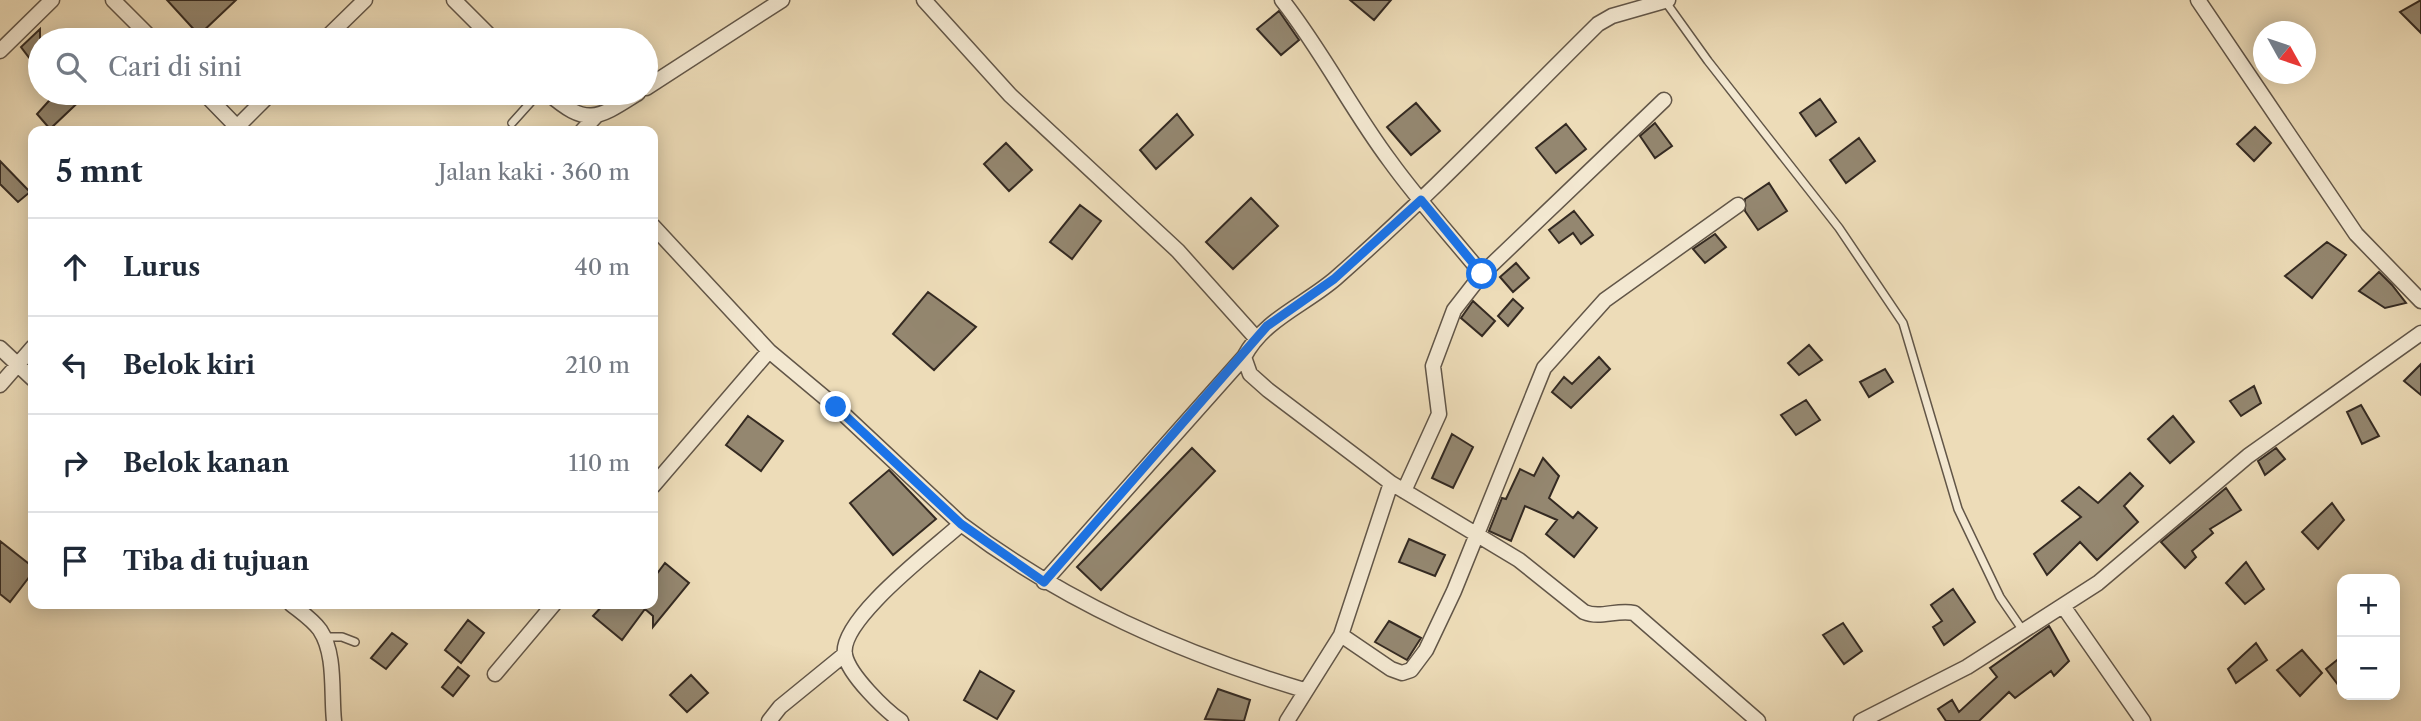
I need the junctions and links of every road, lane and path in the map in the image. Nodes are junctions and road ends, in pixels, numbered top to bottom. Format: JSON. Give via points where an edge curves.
{"nodes":[{"id":1,"x":52,"y":0,"type":"edge"},
{"id":2,"x":113,"y":0,"type":"edge"},
{"id":3,"x":365,"y":0,"type":"edge"},
{"id":4,"x":454,"y":0,"type":"edge"},
{"id":5,"x":782,"y":0,"type":"edge"},
{"id":6,"x":924,"y":0,"type":"edge"},
{"id":7,"x":1282,"y":0,"type":"edge"},
{"id":8,"x":2198,"y":0,"type":"edge"},
{"id":9,"x":1667,"y":1,"type":"edge"},
{"id":10,"x":141,"y":28,"type":"edge"},
{"id":11,"x":336,"y":28,"type":"edge"},
{"id":12,"x":482,"y":28,"type":"edge"},
{"id":13,"x":0,"y":51,"type":"edge"},
{"id":14,"x":658,"y":80,"type":"edge"},
{"id":15,"x":1664,"y":100,"type":"dead end"},
{"id":16,"x":214,"y":105,"type":"edge"},
{"id":17,"x":259,"y":105,"type":"edge"},
{"id":18,"x":528,"y":105,"type":"edge"},
{"id":19,"x":562,"y":105,"type":"edge"},
{"id":20,"x":616,"y":105,"type":"edge"},
{"id":21,"x":571,"y":113,"type":"junction"},
{"id":22,"x":597,"y":115,"type":"junction"},
{"id":23,"x":512,"y":123,"type":"dead end"},
{"id":24,"x":232,"y":126,"type":"edge"},
{"id":25,"x":238,"y":126,"type":"edge"},
{"id":26,"x":578,"y":126,"type":"edge"},
{"id":27,"x":586,"y":126,"type":"edge"},
{"id":28,"x":1421,"y":200,"type":"junction"},
{"id":29,"x":1738,"y":205,"type":"dead end"},
{"id":30,"x":658,"y":231,"type":"edge"},
{"id":31,"x":1482,"y":274,"type":"junction"},
{"id":32,"x":2421,"y":300,"type":"edge"},
{"id":33,"x":2421,"y":333,"type":"edge"},
{"id":34,"x":1256,"y":338,"type":"junction"},
{"id":35,"x":0,"y":348,"type":"edge"},
{"id":36,"x":769,"y":351,"type":"junction"},
{"id":37,"x":28,"y":353,"type":"edge"},
{"id":38,"x":1244,"y":357,"type":"junction"},
{"id":39,"x":17,"y":365,"type":"junction"},
{"id":40,"x":28,"y":375,"type":"edge"},
{"id":41,"x":0,"y":385,"type":"edge"},
{"id":42,"x":658,"y":480,"type":"edge"},
{"id":43,"x":1397,"y":487,"type":"junction"},
{"id":44,"x":961,"y":524,"type":"junction"},
{"id":45,"x":1476,"y":533,"type":"junction"},
{"id":46,"x":1044,"y":582,"type":"junction"},
{"id":47,"x":2063,"y":606,"type":"junction"},
{"id":48,"x":297,"y":609,"type":"edge"},
{"id":49,"x":550,"y":609,"type":"edge"},
{"id":50,"x":2024,"y":632,"type":"junction"},
{"id":51,"x":1341,"y":635,"type":"junction"},
{"id":52,"x":324,"y":638,"type":"junction"},
{"id":53,"x":355,"y":642,"type":"dead end"},
{"id":54,"x":845,"y":654,"type":"junction"},
{"id":55,"x":495,"y":674,"type":"dead end"},
{"id":56,"x":1304,"y":690,"type":"junction"},
{"id":57,"x":334,"y":721,"type":"edge"},
{"id":58,"x":769,"y":721,"type":"edge"},
{"id":59,"x":901,"y":721,"type":"edge"},
{"id":60,"x":1287,"y":721,"type":"edge"},
{"id":61,"x":1758,"y":721,"type":"edge"},
{"id":62,"x":1861,"y":721,"type":"edge"},
{"id":63,"x":2143,"y":721,"type":"edge"}],
"edges":[{"from":1,"to":13,"type":"street"},
{"from":2,"to":10,"type":"street"},
{"from":3,"to":11,"type":"street"},
{"from":4,"to":12,"type":"street"},
{"from":5,"to":14,"type":"street"},
{"from":6,"to":34,"type":"street","via":[[1010,95],[1178,251]]},
{"from":7,"to":28,"type":"street"},
{"from":8,"to":32,"type":"street","via":[[2356,234]]},
{"from":9,"to":28,"type":"street","via":[[1598,24]]},
{"from":9,"to":50,"type":"lane","via":[[1708,61],[1839,228],[1903,323],[1958,509],[2000,597]]},
{"from":15,"to":31,"type":"street"},
{"from":16,"to":24,"type":"street"},
{"from":17,"to":25,"type":"street"},
{"from":18,"to":23,"type":"lane"},
{"from":19,"to":21,"type":"street"},
{"from":20,"to":22,"type":"street"},
{"from":21,"to":22,"type":"street"},
{"from":21,"to":26,"type":"street"},
{"from":22,"to":27,"type":"street"},
{"from":28,"to":31,"type":"street"},
{"from":28,"to":34,"type":"street","via":[[1334,279]]},
{"from":29,"to":45,"type":"street","via":[[1605,300],[1544,368]]},
{"from":30,"to":36,"type":"street"},
{"from":31,"to":43,"type":"street","via":[[1454,310],[1443,335],[1433,366],[1439,414]]},
{"from":33,"to":47,"type":"street","via":[[2248,456],[2126,562]]},
{"from":34,"to":38,"type":"street"},
{"from":35,"to":39,"type":"street"},
{"from":36,"to":42,"type":"street"},
{"from":36,"to":44,"type":"street"},
{"from":37,"to":39,"type":"street"},
{"from":38,"to":43,"type":"street","via":[[1250,374],[1268,390]]},
{"from":38,"to":46,"type":"street"},
{"from":39,"to":40,"type":"street"},
{"from":39,"to":41,"type":"street"},
{"from":43,"to":45,"type":"street"},
{"from":43,"to":51,"type":"street"},
{"from":44,"to":46,"type":"street"},
{"from":44,"to":54,"type":"street","via":[[891,583],[861,618]]},
{"from":45,"to":51,"type":"street","via":[[1426,650],[1411,670],[1391,669]]},
{"from":45,"to":61,"type":"street","via":[[1520,560],[1584,612],[1594,616],[1634,613]]},
{"from":46,"to":56,"type":"street","via":[[1114,619]]},
{"from":47,"to":50,"type":"street"},
{"from":47,"to":63,"type":"street"},
{"from":48,"to":52,"type":"street"},
{"from":49,"to":55,"type":"street"},
{"from":50,"to":62,"type":"street"},
{"from":51,"to":56,"type":"street"},
{"from":52,"to":53,"type":"lane"},
{"from":52,"to":57,"type":"street"},
{"from":54,"to":58,"type":"street"},
{"from":54,"to":59,"type":"street","via":[[863,683]]},
{"from":56,"to":60,"type":"street"}]}
